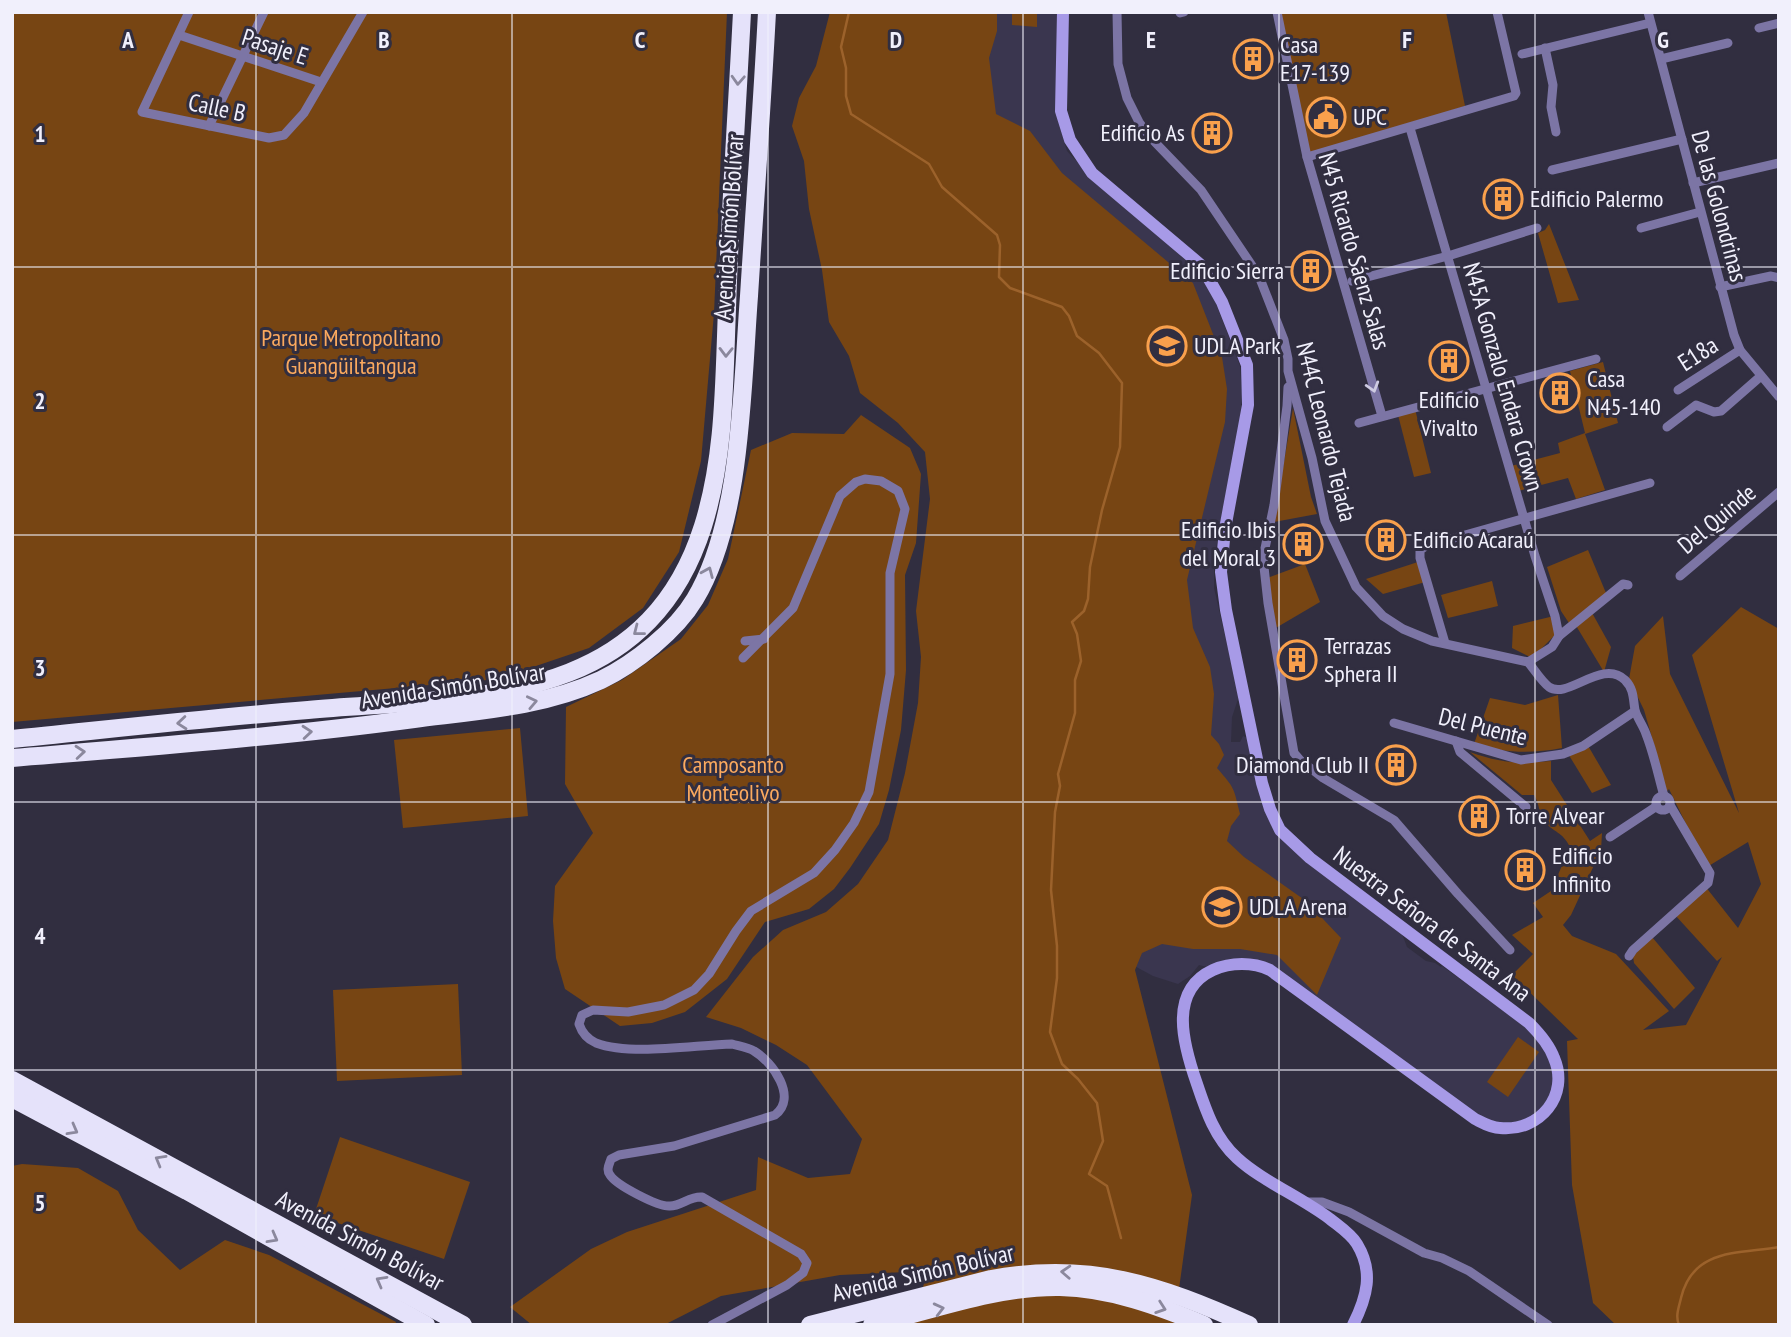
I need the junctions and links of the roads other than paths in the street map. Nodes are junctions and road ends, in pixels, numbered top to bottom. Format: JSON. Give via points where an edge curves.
{"nodes":[{"id":1,"x":189,"y":12,"type":"edge"},
{"id":2,"x":264,"y":12,"type":"edge"},
{"id":3,"x":363,"y":12,"type":"edge"},
{"id":4,"x":742,"y":12,"type":"edge"},
{"id":5,"x":767,"y":12,"type":"edge"},
{"id":6,"x":1063,"y":12,"type":"edge"},
{"id":7,"x":1117,"y":12,"type":"edge"},
{"id":8,"x":1277,"y":12,"type":"edge"},
{"id":9,"x":1497,"y":12,"type":"edge"},
{"id":10,"x":1647,"y":12,"type":"edge"},
{"id":11,"x":1650,"y":23,"type":"junction"},
{"id":12,"x":1779,"y":23,"type":"edge"},
{"id":13,"x":1759,"y":28,"type":"dead end"},
{"id":14,"x":178,"y":35,"type":"junction"},
{"id":15,"x":1728,"y":43,"type":"dead end"},
{"id":16,"x":1545,"y":48,"type":"junction"},
{"id":17,"x":1522,"y":54,"type":"dead end"},
{"id":18,"x":243,"y":58,"type":"junction"},
{"id":19,"x":1661,"y":59,"type":"junction"},
{"id":20,"x":321,"y":82,"type":"junction"},
{"id":21,"x":209,"y":126,"type":"junction"},
{"id":22,"x":1410,"y":128,"type":"junction"},
{"id":23,"x":1556,"y":132,"type":"dead end"},
{"id":24,"x":1682,"y":139,"type":"junction"},
{"id":25,"x":1307,"y":157,"type":"junction"},
{"id":26,"x":1779,"y":163,"type":"edge"},
{"id":27,"x":1552,"y":170,"type":"dead end"},
{"id":28,"x":1693,"y":183,"type":"junction"},
{"id":29,"x":1700,"y":212,"type":"junction"},
{"id":30,"x":1536,"y":228,"type":"dead end"},
{"id":31,"x":1641,"y":228,"type":"dead end"},
{"id":32,"x":1448,"y":256,"type":"junction"},
{"id":33,"x":1779,"y":278,"type":"edge"},
{"id":34,"x":1352,"y":281,"type":"dead end"},
{"id":35,"x":1720,"y":287,"type":"junction"},
{"id":36,"x":1740,"y":350,"type":"junction"},
{"id":37,"x":1596,"y":359,"type":"dead end"},
{"id":38,"x":1288,"y":371,"type":"junction"},
{"id":39,"x":1761,"y":376,"type":"junction"},
{"id":40,"x":1487,"y":387,"type":"junction"},
{"id":41,"x":1678,"y":390,"type":"dead end"},
{"id":42,"x":1779,"y":397,"type":"edge"},
{"id":43,"x":1382,"y":416,"type":"junction"},
{"id":44,"x":1359,"y":423,"type":"dead end"},
{"id":45,"x":1667,"y":427,"type":"dead end"},
{"id":46,"x":1650,"y":483,"type":"dead end"},
{"id":47,"x":1779,"y":492,"type":"edge"},
{"id":48,"x":1524,"y":517,"type":"junction"},
{"id":49,"x":1680,"y":576,"type":"dead end"},
{"id":50,"x":1628,"y":585,"type":"dead end"},
{"id":51,"x":1559,"y":636,"type":"junction"},
{"id":52,"x":764,"y":639,"type":"junction"},
{"id":53,"x":745,"y":641,"type":"dead end"},
{"id":54,"x":1446,"y":643,"type":"junction"},
{"id":55,"x":743,"y":658,"type":"dead end"},
{"id":56,"x":1528,"y":662,"type":"junction"},
{"id":57,"x":1635,"y":711,"type":"junction"},
{"id":58,"x":222,"y":719,"type":"junction"},
{"id":59,"x":1394,"y":723,"type":"dead end"},
{"id":60,"x":12,"y":739,"type":"edge"},
{"id":61,"x":225,"y":740,"type":"junction"},
{"id":62,"x":1456,"y":741,"type":"junction"},
{"id":63,"x":12,"y":758,"type":"edge"},
{"id":64,"x":1667,"y":800,"type":"junction"},
{"id":65,"x":1526,"y":807,"type":"dead end"},
{"id":66,"x":1610,"y":837,"type":"dead end"},
{"id":67,"x":1510,"y":950,"type":"dead end"},
{"id":68,"x":1629,"y":956,"type":"dead end"},
{"id":69,"x":12,"y":1080,"type":"edge"},
{"id":70,"x":12,"y":1098,"type":"edge"},
{"id":71,"x":1307,"y":1202,"type":"junction"},
{"id":72,"x":419,"y":1317,"type":"edge"},
{"id":73,"x":463,"y":1325,"type":"edge"},
{"id":74,"x":712,"y":1325,"type":"edge"},
{"id":75,"x":810,"y":1325,"type":"edge"},
{"id":76,"x":872,"y":1325,"type":"edge"},
{"id":77,"x":1204,"y":1325,"type":"edge"},
{"id":78,"x":1249,"y":1325,"type":"edge"},
{"id":79,"x":1353,"y":1325,"type":"edge"},
{"id":80,"x":1548,"y":1325,"type":"edge"}],
"edges":[{"from":1,"to":14,"type":"street"},
{"from":2,"to":18,"type":"street"},
{"from":3,"to":20,"type":"street"},
{"from":4,"to":58,"type":"highway","name":"Avenida Simón Bolívar","one_way":true,"via":[[726,375],[716,474],[702,527],[666,602],[645,626],[608,652],[517,690]]},
{"from":61,"to":5,"type":"highway","name":"Avenida Simón Bolívar","one_way":true,"via":[[461,713],[565,693],[601,680],[653,646],[694,601],[709,573],[732,485],[744,376]]},
{"from":6,"to":71,"type":"street","name":"Nuestra Señora de Santa Ana","via":[[1061,111],[1070,140],[1093,173],[1201,265],[1222,302],[1247,365],[1248,405],[1221,572],[1270,809],[1280,830],[1310,858],[1528,1023],[1549,1047],[1558,1070],[1556,1095],[1543,1116],[1514,1128],[1490,1126],[1270,970],[1254,964],[1212,970],[1190,991],[1182,1024],[1188,1059],[1211,1123],[1236,1157]]},
{"from":7,"to":38,"type":"street","name":"N44C Leonardo Tejada","via":[[1118,64],[1127,98],[1144,129],[1201,190],[1254,268],[1284,340]]},
{"from":8,"to":25,"type":"street","name":"N45 Ricardo Sáenz Salas"},
{"from":9,"to":22,"type":"street","via":[[1516,95]]},
{"from":10,"to":11,"type":"street","name":"De las Golondrinas"},
{"from":11,"to":16,"type":"street"},
{"from":11,"to":19,"type":"street","name":"De las Golondrinas"},
{"from":12,"to":13,"type":"street"},
{"from":14,"to":18,"type":"street","name":"Pasaje E"},
{"from":14,"to":21,"type":"street","name":"Calle B","via":[[142,112]]},
{"from":15,"to":19,"type":"street"},
{"from":16,"to":17,"type":"street"},
{"from":16,"to":23,"type":"street"},
{"from":18,"to":20,"type":"street","name":"Pasaje E"},
{"from":18,"to":21,"type":"street"},
{"from":19,"to":24,"type":"street","name":"De las Golondrinas"},
{"from":20,"to":21,"type":"street","name":"Calle B","via":[[304,113],[284,135],[269,138]]},
{"from":22,"to":25,"type":"street"},
{"from":22,"to":32,"type":"street","name":"N45A Gonzalo Endara Crown"},
{"from":24,"to":27,"type":"street"},
{"from":24,"to":28,"type":"street","name":"De las Golondrinas"},
{"from":25,"to":43,"type":"street","name":"N45 Ricardo Sáenz Salas","one_way":true},
{"from":26,"to":28,"type":"street"},
{"from":28,"to":29,"type":"street","name":"De las Golondrinas"},
{"from":29,"to":31,"type":"street"},
{"from":29,"to":35,"type":"street","name":"De las Golondrinas"},
{"from":30,"to":32,"type":"street"},
{"from":32,"to":34,"type":"street"},
{"from":32,"to":40,"type":"street","name":"N45A Gonzalo Endara Crown"},
{"from":33,"to":35,"type":"street"},
{"from":35,"to":36,"type":"street","name":"De las Golondrinas"},
{"from":36,"to":39,"type":"street","name":"De las Golondrinas"},
{"from":36,"to":41,"type":"street","name":"E18a"},
{"from":37,"to":40,"type":"street"},
{"from":38,"to":54,"type":"street","name":"N44C Leonardo Tejada","via":[[1325,521],[1356,587],[1383,616],[1432,641]]},
{"from":38,"to":67,"type":"street","via":[[1274,505],[1263,558],[1294,752],[1323,778],[1394,820]]},
{"from":39,"to":42,"type":"street","name":"De las Golondrinas"},
{"from":39,"to":45,"type":"street","via":[[1721,411],[1696,405]]},
{"from":40,"to":43,"type":"street"},
{"from":40,"to":48,"type":"street","name":"N45A Gonzalo Endara Crown"},
{"from":43,"to":44,"type":"street"},
{"from":46,"to":48,"type":"street"},
{"from":47,"to":49,"type":"street","name":"Del Quinde"},
{"from":48,"to":51,"type":"street","name":"N45A Gonzalo Endara Crown"},
{"from":48,"to":54,"type":"street","via":[[1420,550]]},
{"from":50,"to":51,"type":"street","via":[[1623,584]]},
{"from":51,"to":56,"type":"street","via":[[1552,647]]},
{"from":52,"to":53,"type":"street"},
{"from":52,"to":55,"type":"street"},
{"from":52,"to":74,"type":"street","via":[[793,607],[840,496],[865,479],[881,481],[898,491],[905,509],[890,573],[890,674],[869,792],[854,823],[814,873],[751,911],[694,990],[664,1005],[628,1012],[593,1010],[582,1015],[579,1024],[594,1042],[614,1047],[732,1044],[754,1051],[783,1085],[783,1107],[775,1115],[674,1146],[619,1155],[608,1167],[610,1176],[624,1188],[663,1206],[702,1197],[801,1254],[807,1263],[803,1273],[787,1284]]},
{"from":54,"to":56,"type":"street","name":"N44C Leonardo Tejada"},
{"from":56,"to":57,"type":"street","via":[[1555,689],[1604,674],[1623,678],[1635,697]]},
{"from":57,"to":62,"type":"street","name":"Del Puente","via":[[1583,746],[1540,758],[1501,756]]},
{"from":57,"to":64,"type":"street"},
{"from":58,"to":60,"type":"highway","name":"Avenida Simón Bolívar","one_way":true},
{"from":58,"to":61,"type":"highway"},
{"from":59,"to":62,"type":"street","name":"Del Puente"},
{"from":63,"to":61,"type":"highway","name":"Avenida Simón Bolívar","one_way":true},
{"from":62,"to":65,"type":"street","via":[[1460,752]]},
{"from":64,"to":66,"type":"street","via":[[1664,810],[1657,806]]},
{"from":64,"to":68,"type":"street","via":[[1711,878]]},
{"from":72,"to":69,"type":"highway","name":"Avenida Simón Bolívar","one_way":true},
{"from":70,"to":72,"type":"highway","name":"Avenida Simón Bolívar","one_way":true},
{"from":71,"to":79,"type":"street","name":"Nuestra Señora de Santa Ana","via":[[1353,1237],[1365,1259],[1367,1288]]},
{"from":71,"to":80,"type":"street","via":[[1349,1212],[1423,1253],[1469,1271]]},
{"from":72,"to":73,"type":"highway","name":"Avenida Simón Bolívar"},
{"from":78,"to":75,"type":"highway","name":"Avenida Simón Bolívar","one_way":true,"via":[[1131,1280],[1059,1271],[992,1279]]},
{"from":76,"to":77,"type":"highway","name":"Avenida Simón Bolívar","one_way":true,"via":[[995,1294],[1061,1287],[1102,1291]]}]}
